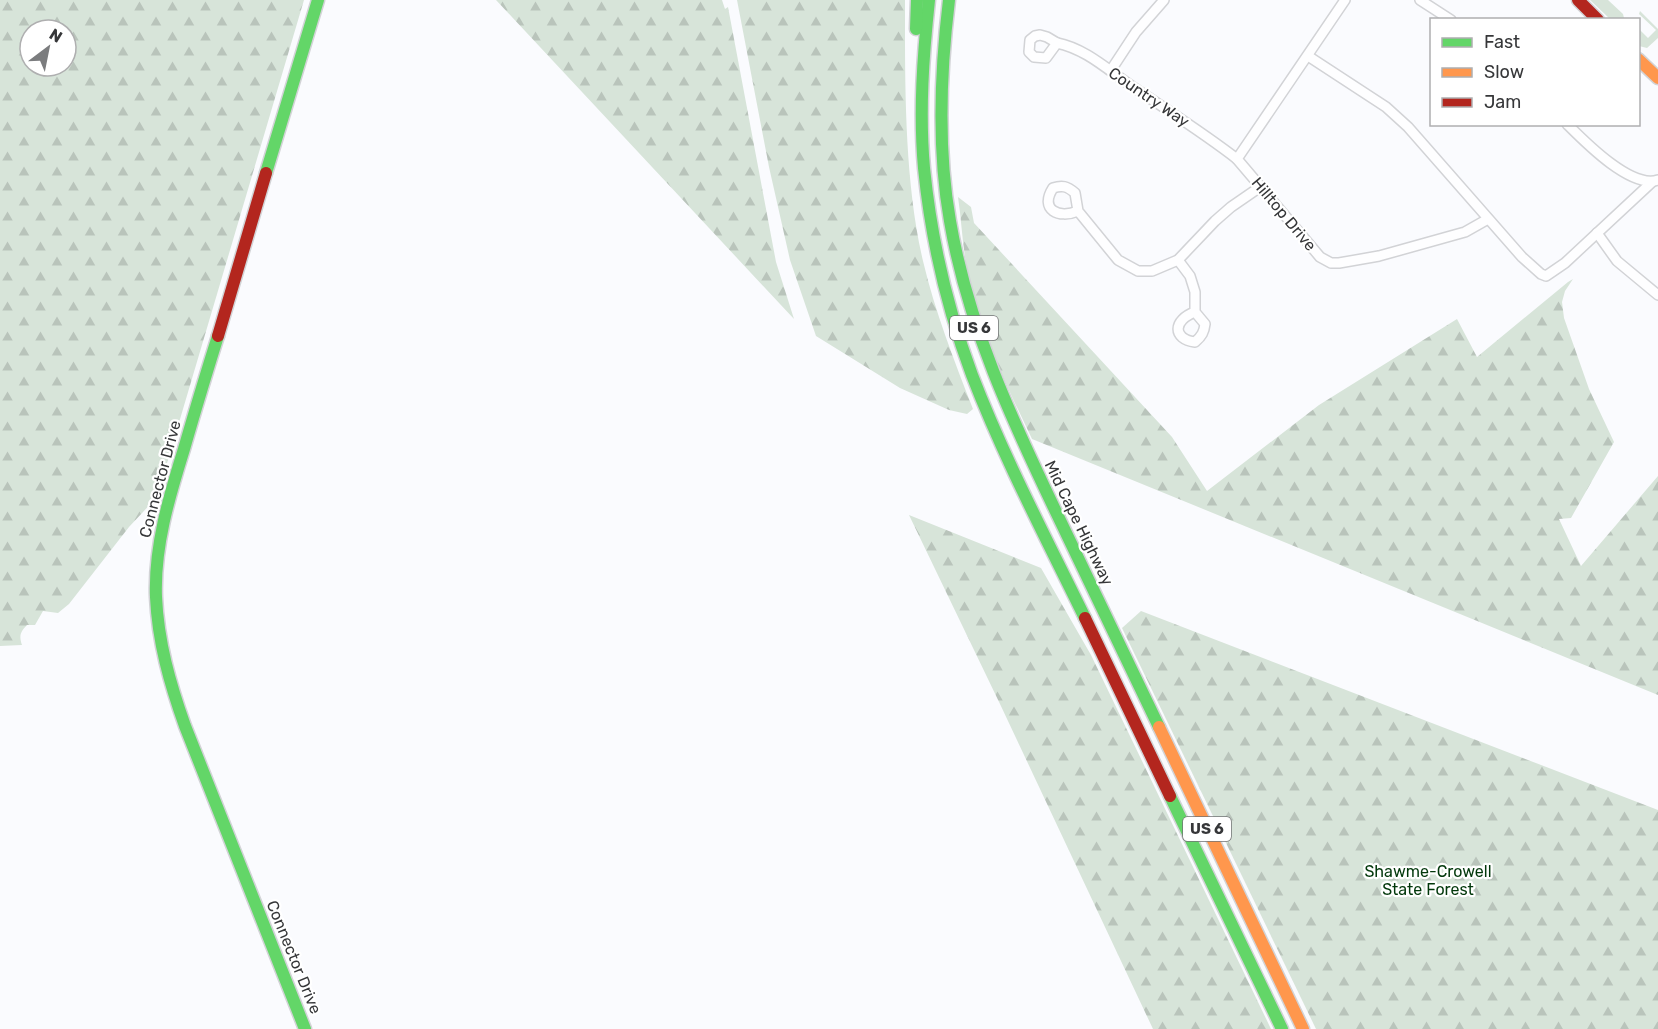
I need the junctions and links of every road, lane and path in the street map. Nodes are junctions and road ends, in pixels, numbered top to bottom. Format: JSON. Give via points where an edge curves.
{"nodes":[{"id":1,"x":318,"y":0,"type":"edge"},
{"id":2,"x":917,"y":0,"type":"edge"},
{"id":3,"x":929,"y":0,"type":"edge"},
{"id":4,"x":949,"y":0,"type":"edge"},
{"id":5,"x":1164,"y":0,"type":"edge"},
{"id":6,"x":1345,"y":0,"type":"edge"},
{"id":7,"x":1420,"y":0,"type":"edge"},
{"id":8,"x":1578,"y":0,"type":"edge"},
{"id":9,"x":1448,"y":18,"type":"edge"},
{"id":10,"x":1596,"y":18,"type":"edge"},
{"id":11,"x":1057,"y":44,"type":"dead end"},
{"id":12,"x":1308,"y":56,"type":"junction"},
{"id":13,"x":1640,"y":60,"type":"edge"},
{"id":14,"x":1111,"y":70,"type":"junction"},
{"id":15,"x":1658,"y":78,"type":"edge"},
{"id":16,"x":1568,"y":126,"type":"edge"},
{"id":17,"x":922,"y":141,"type":"junction"},
{"id":18,"x":1238,"y":159,"type":"junction"},
{"id":19,"x":1655,"y":181,"type":"edge"},
{"id":20,"x":1260,"y":187,"type":"junction"},
{"id":21,"x":1078,"y":211,"type":"dead end"},
{"id":22,"x":1488,"y":219,"type":"junction"},
{"id":23,"x":1597,"y":233,"type":"junction"},
{"id":24,"x":1178,"y":260,"type":"junction"},
{"id":25,"x":1658,"y":296,"type":"edge"},
{"id":26,"x":1195,"y":312,"type":"dead end"},
{"id":27,"x":305,"y":1029,"type":"edge"},
{"id":28,"x":1282,"y":1029,"type":"edge"},
{"id":29,"x":1303,"y":1029,"type":"edge"}],
"edges":[{"from":1,"to":27,"type":"main road","name":"Connector Drive","via":[[172,488],[159,541],[156,595],[162,647],[176,702]]},
{"from":2,"to":17,"type":"main road","via":[[915,98]]},
{"from":3,"to":17,"type":"main road","number":"US 6","via":[[922,76]]},
{"from":4,"to":29,"type":"main road","name":"Mid Cape Highway","number":"US 6","via":[[941,82],[944,187],[958,271],[983,353]]},
{"from":5,"to":14,"type":"street"},
{"from":6,"to":12,"type":"street"},
{"from":7,"to":9,"type":"street"},
{"from":8,"to":10,"type":"main road"},
{"from":11,"to":14,"type":"street","name":"Country Way","via":[[1071,46]]},
{"from":12,"to":18,"type":"street"},
{"from":12,"to":22,"type":"street","via":[[1386,107]]},
{"from":13,"to":15,"type":"main road"},
{"from":14,"to":18,"type":"street","name":"Country Way"},
{"from":16,"to":19,"type":"street","via":[[1619,169],[1638,179]]},
{"from":17,"to":28,"type":"main road","number":"US 6","via":[[927,208],[938,265],[971,375]]},
{"from":18,"to":20,"type":"street","name":"Hilltop Drive"},
{"from":19,"to":23,"type":"street"},
{"from":20,"to":22,"type":"street","name":"Hilltop Drive","via":[[1320,257],[1331,263],[1419,246],[1465,232]]},
{"from":20,"to":24,"type":"street","via":[[1231,207]]},
{"from":21,"to":24,"type":"street","via":[[1127,267],[1152,272]]},
{"from":22,"to":23,"type":"street","via":[[1522,257],[1546,276]]},
{"from":23,"to":25,"type":"street","via":[[1617,261]]},
{"from":24,"to":26,"type":"street","via":[[1190,276]]}]}
